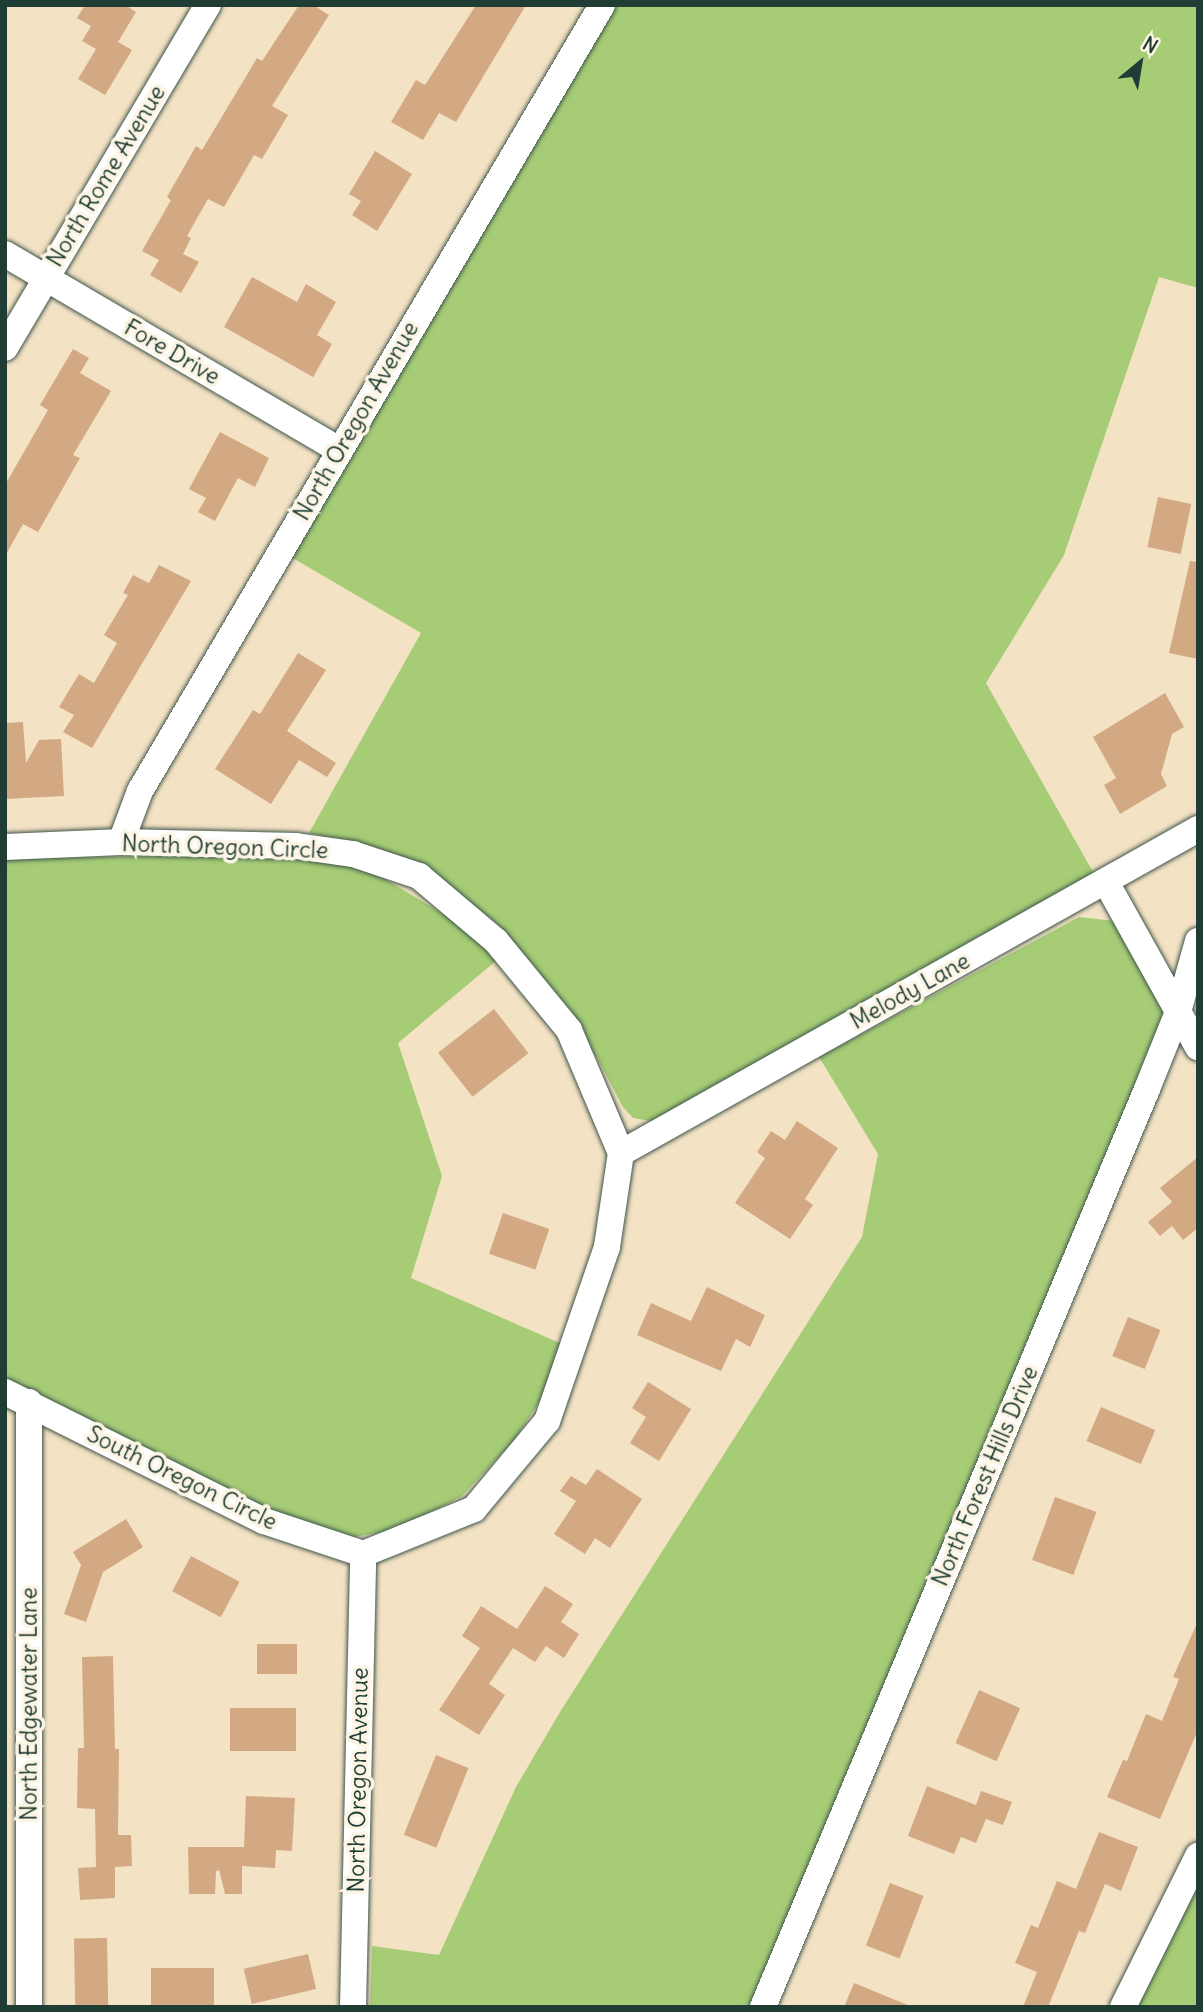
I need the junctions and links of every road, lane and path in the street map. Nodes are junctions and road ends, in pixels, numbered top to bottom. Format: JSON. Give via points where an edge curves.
{"nodes":[{"id":1,"x":208,"y":5,"type":"edge"},
{"id":2,"x":602,"y":5,"type":"edge"},
{"id":3,"x":5,"y":254,"type":"edge"},
{"id":4,"x":46,"y":278,"type":"junction"},
{"id":5,"x":5,"y":348,"type":"edge"},
{"id":6,"x":339,"y":450,"type":"junction"},
{"id":7,"x":1198,"y":829,"type":"edge"},
{"id":8,"x":121,"y":842,"type":"junction"},
{"id":9,"x":5,"y":847,"type":"edge"},
{"id":10,"x":1106,"y":882,"type":"junction"},
{"id":11,"x":1145,"y":951,"type":"junction"},
{"id":12,"x":1196,"y":957,"type":"edge"},
{"id":13,"x":1178,"y":1012,"type":"junction"},
{"id":14,"x":1198,"y":1047,"type":"edge"},
{"id":15,"x":621,"y":1153,"type":"junction"},
{"id":16,"x":17,"y":1397,"type":"edge"},
{"id":17,"x":363,"y":1554,"type":"junction"},
{"id":18,"x":1198,"y":1856,"type":"edge"},
{"id":19,"x":29,"y":2007,"type":"edge"},
{"id":20,"x":353,"y":2007,"type":"edge"},
{"id":21,"x":762,"y":2007,"type":"edge"},
{"id":22,"x":1123,"y":2007,"type":"edge"}],
"edges":[{"from":1,"to":4,"type":"street","name":"North Rome Avenue"},
{"from":2,"to":6,"type":"street","name":"North Oregon Avenue"},
{"from":3,"to":4,"type":"street","name":"Fore Drive"},
{"from":4,"to":5,"type":"street","name":"North Rome Avenue"},
{"from":4,"to":6,"type":"street","name":"Fore Drive"},
{"from":6,"to":8,"type":"street","name":"North Oregon Avenue","via":[[140,791]]},
{"from":7,"to":10,"type":"street","name":"Melody Lane"},
{"from":8,"to":9,"type":"street","name":"North Oregon Circle"},
{"from":8,"to":15,"type":"street","name":"North Oregon Circle","via":[[296,846],[354,854],[419,876],[496,941],[569,1030]]},
{"from":10,"to":11,"type":"street"},
{"from":10,"to":15,"type":"street","name":"Melody Lane"},
{"from":11,"to":12,"type":"street"},
{"from":11,"to":13,"type":"street"},
{"from":12,"to":13,"type":"street","name":"North Forest Hills Drive"},
{"from":13,"to":14,"type":"street"},
{"from":13,"to":21,"type":"street","name":"North Forest Hills Drive"},
{"from":15,"to":17,"type":"street","via":[[607,1247],[547,1421],[474,1509]]},
{"from":16,"to":17,"type":"street","name":"South Oregon Circle","via":[[264,1521]]},
{"from":16,"to":19,"type":"street","name":"North Edgewater Lane"},
{"from":17,"to":20,"type":"street","name":"North Oregon Avenue"},
{"from":18,"to":22,"type":"street"}]}
